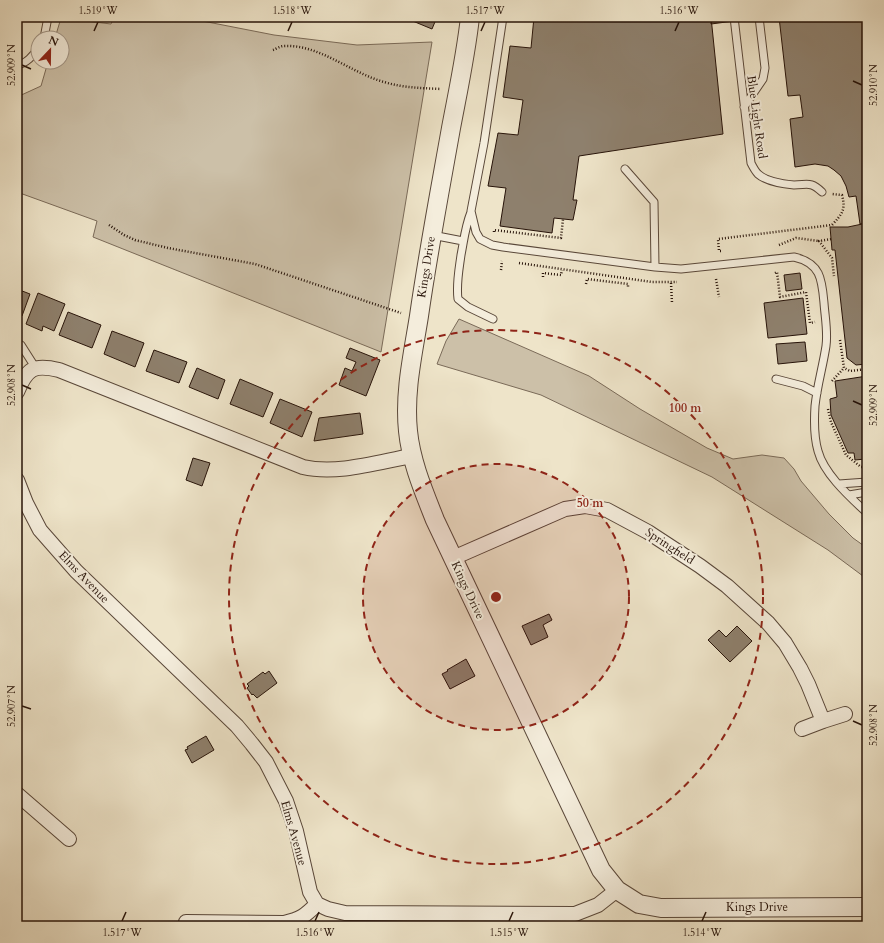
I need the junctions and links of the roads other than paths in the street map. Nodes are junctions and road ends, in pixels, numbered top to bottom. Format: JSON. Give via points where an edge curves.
{"nodes":[{"id":1,"x":48,"y":17,"type":"edge"},
{"id":2,"x":470,"y":17,"type":"edge"},
{"id":3,"x":503,"y":17,"type":"edge"},
{"id":4,"x":734,"y":17,"type":"edge"},
{"id":5,"x":759,"y":17,"type":"edge"},
{"id":6,"x":46,"y":30,"type":"edge"},
{"id":7,"x":30,"y":58,"type":"edge"},
{"id":8,"x":17,"y":65,"type":"edge"},
{"id":9,"x":744,"y":106,"type":"junction"},
{"id":10,"x":625,"y":169,"type":"dead end"},
{"id":11,"x":822,"y":192,"type":"road end"},
{"id":12,"x":471,"y":211,"type":"junction"},
{"id":13,"x":432,"y":235,"type":"junction"},
{"id":14,"x":463,"y":241,"type":"junction"},
{"id":15,"x":655,"y":267,"type":"junction"},
{"id":16,"x":493,"y":320,"type":"dead end"},
{"id":17,"x":17,"y":343,"type":"edge"},
{"id":18,"x":35,"y":367,"type":"junction"},
{"id":19,"x":776,"y":379,"type":"dead end"},
{"id":20,"x":17,"y":392,"type":"edge"},
{"id":21,"x":817,"y":393,"type":"junction"},
{"id":22,"x":412,"y":456,"type":"junction"},
{"id":23,"x":17,"y":480,"type":"edge"},
{"id":24,"x":867,"y":482,"type":"edge"},
{"id":25,"x":839,"y":484,"type":"junction"},
{"id":26,"x":867,"y":492,"type":"edge"},
{"id":27,"x":849,"y":495,"type":"junction"},
{"id":28,"x":867,"y":513,"type":"edge"},
{"id":29,"x":453,"y":558,"type":"junction"},
{"id":30,"x":845,"y":714,"type":"dead end"},
{"id":31,"x":822,"y":721,"type":"junction"},
{"id":32,"x":802,"y":729,"type":"dead end"},
{"id":33,"x":17,"y":794,"type":"edge"},
{"id":34,"x":69,"y":839,"type":"dead end"},
{"id":35,"x":617,"y":890,"type":"junction"},
{"id":36,"x":317,"y":904,"type":"junction"},
{"id":37,"x":867,"y":907,"type":"edge"},
{"id":38,"x":186,"y":922,"type":"dead end"}],
"edges":[{"from":1,"to":6,"type":"lane"},
{"from":2,"to":13,"type":"street","name":"Kings Drive"},
{"from":3,"to":12,"type":"lane"},
{"from":4,"to":9,"type":"lane","name":"Blue Light Road"},
{"from":5,"to":9,"type":"lane","via":[[765,68],[762,79]]},
{"from":7,"to":8,"type":"lane"},
{"from":9,"to":11,"type":"lane","name":"Blue Light Road","via":[[751,163],[758,174],[778,182],[814,185]]},
{"from":10,"to":15,"type":"lane","via":[[654,202]]},
{"from":12,"to":14,"type":"lane"},
{"from":12,"to":15,"type":"lane","via":[[477,235],[492,245]]},
{"from":13,"to":14,"type":"lane"},
{"from":13,"to":22,"type":"street","name":"Kings Drive","via":[[408,397],[408,430]]},
{"from":14,"to":16,"type":"lane","via":[[458,299]]},
{"from":15,"to":21,"type":"lane","via":[[681,269],[794,257],[810,263],[821,279],[826,321],[826,344]]},
{"from":17,"to":18,"type":"lane"},
{"from":18,"to":20,"type":"street","via":[[22,380]]},
{"from":18,"to":22,"type":"street","via":[[60,370],[289,462],[315,470],[337,469]]},
{"from":19,"to":21,"type":"lane","via":[[803,386]]},
{"from":21,"to":25,"type":"lane","via":[[815,434],[818,453],[823,464]]},
{"from":22,"to":29,"type":"street","name":"Kings Drive","via":[[435,520]]},
{"from":23,"to":36,"type":"street","name":"Elms Avenue","via":[[36,524],[50,542],[76,571],[237,726],[266,762],[286,801],[296,831],[310,892]]},
{"from":24,"to":25,"type":"lane"},
{"from":25,"to":27,"type":"lane"},
{"from":26,"to":27,"type":"lane"},
{"from":27,"to":28,"type":"lane"},
{"from":29,"to":31,"type":"street","name":"Springfield","via":[[565,509],[585,506],[607,510],[648,532],[700,566],[727,586],[768,623],[794,658],[808,684]]},
{"from":29,"to":35,"type":"street","name":"Kings Drive","via":[[601,870]]},
{"from":30,"to":31,"type":"street"},
{"from":31,"to":32,"type":"street"},
{"from":33,"to":34,"type":"street"},
{"from":35,"to":36,"type":"street","via":[[598,905],[575,914],[346,913]]},
{"from":35,"to":37,"type":"street","name":"Kings Drive","via":[[639,904],[661,908]]},
{"from":36,"to":38,"type":"street","via":[[298,920],[284,923]]}]}
